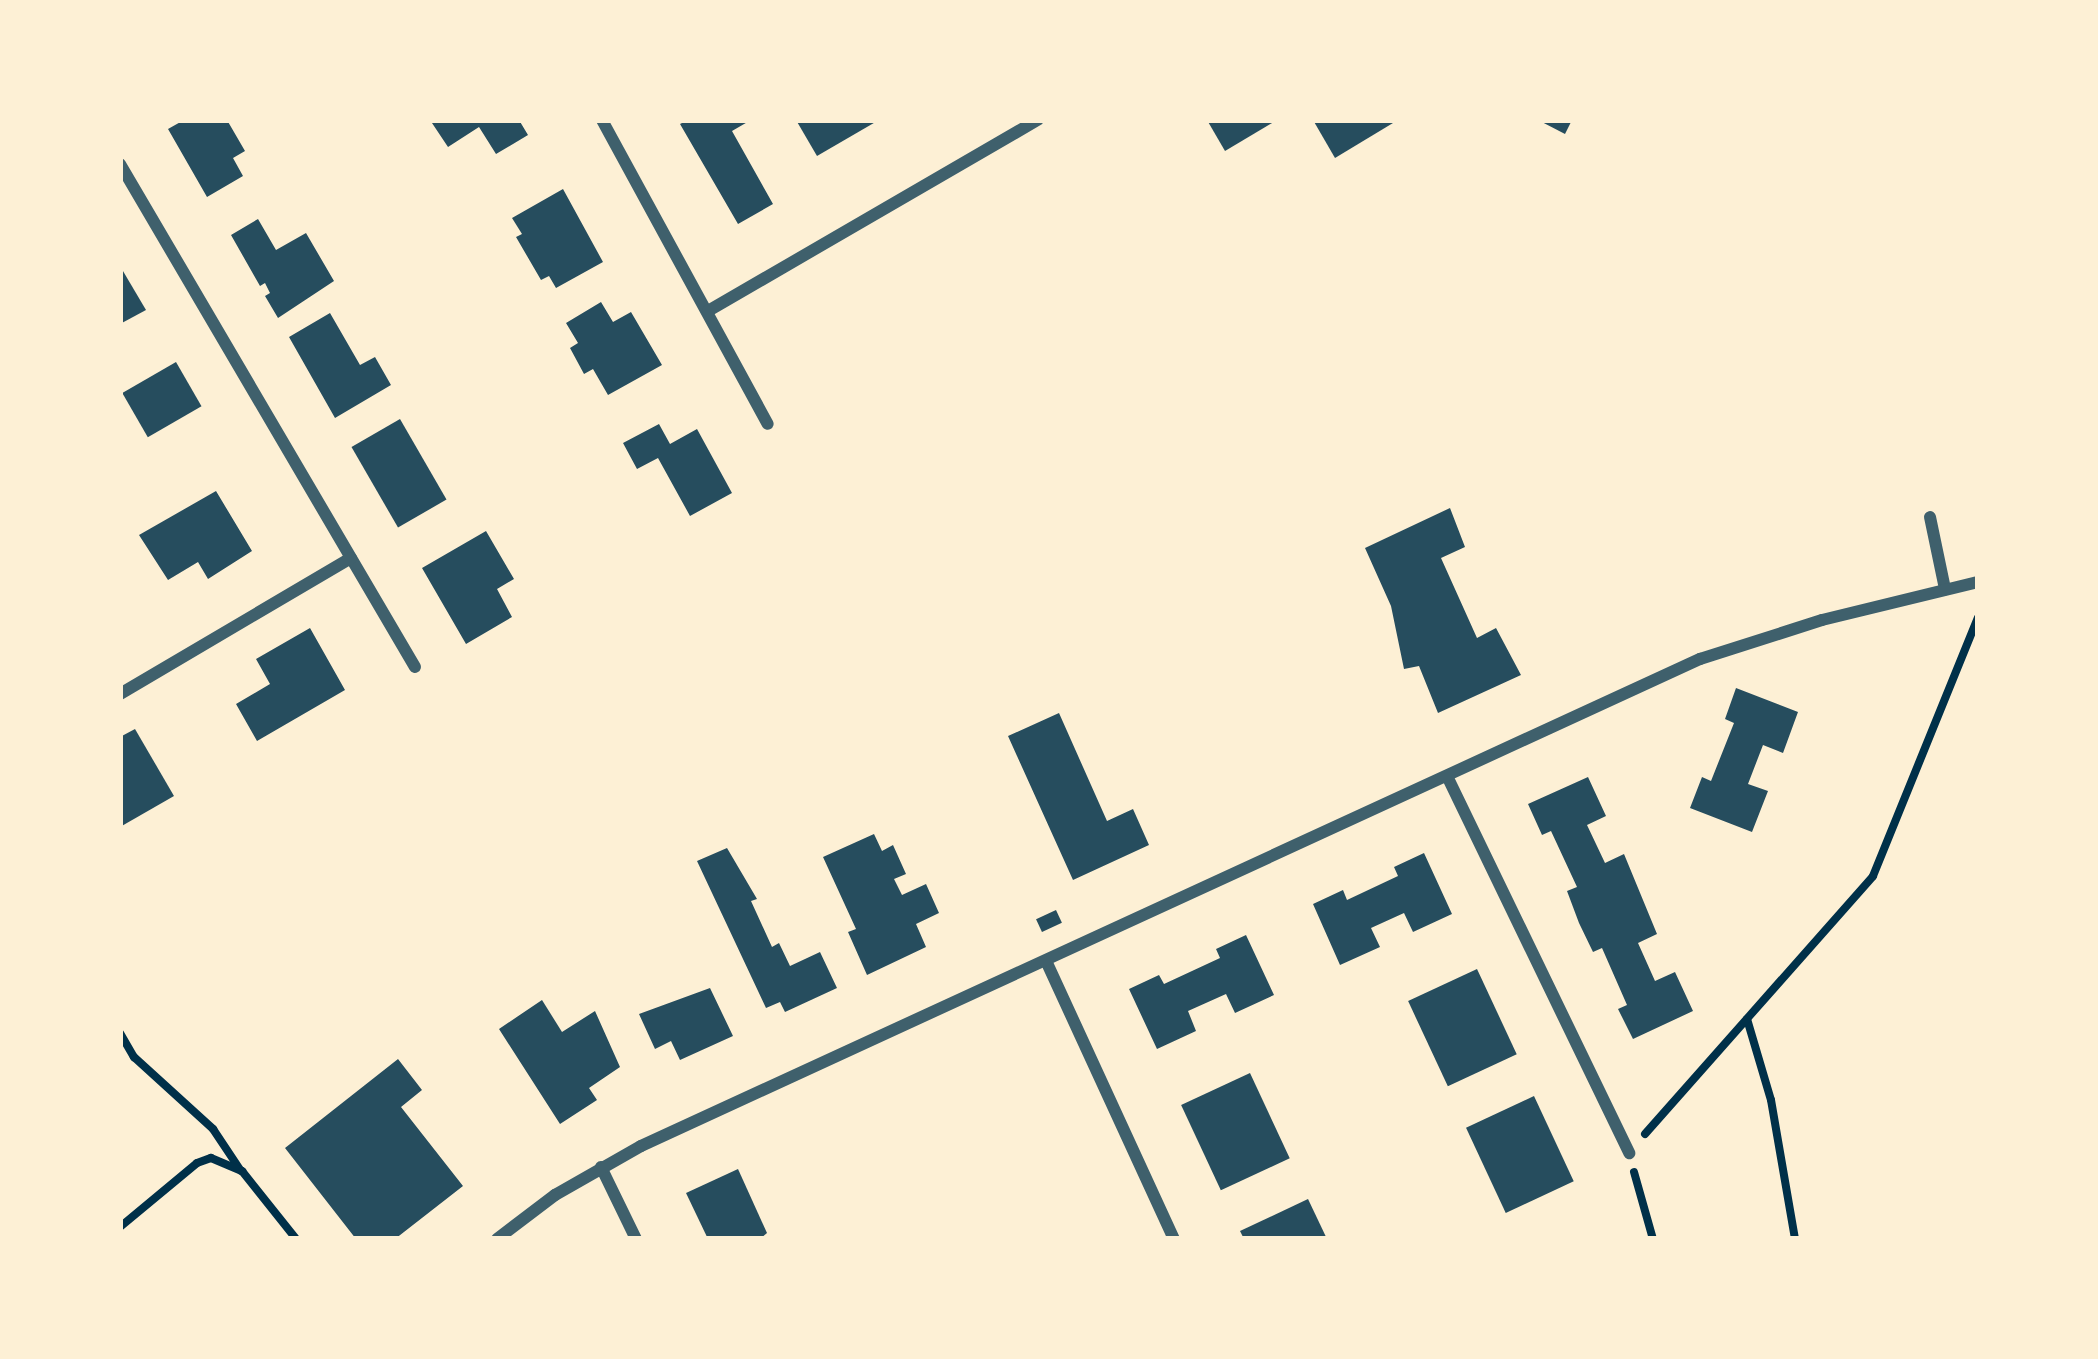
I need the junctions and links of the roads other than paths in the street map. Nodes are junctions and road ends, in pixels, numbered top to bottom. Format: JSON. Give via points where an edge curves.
{"nodes":[{"id":1,"x":602,"y":120,"type":"edge"},
{"id":2,"x":1038,"y":120,"type":"edge"},
{"id":3,"x":120,"y":164,"type":"edge"},
{"id":4,"x":708,"y":311,"type":"junction"},
{"id":5,"x":768,"y":424,"type":"dead end"},
{"id":6,"x":1930,"y":518,"type":"dead end"},
{"id":7,"x":351,"y":558,"type":"junction"},
{"id":8,"x":1978,"y":582,"type":"edge"},
{"id":9,"x":1946,"y":590,"type":"junction"},
{"id":10,"x":415,"y":667,"type":"dead end"},
{"id":11,"x":120,"y":694,"type":"edge"},
{"id":12,"x":1447,"y":776,"type":"junction"},
{"id":13,"x":1047,"y":963,"type":"junction"},
{"id":14,"x":1628,"y":1154,"type":"road end"},
{"id":15,"x":601,"y":1167,"type":"junction"},
{"id":16,"x":497,"y":1239,"type":"edge"},
{"id":17,"x":636,"y":1239,"type":"edge"},
{"id":18,"x":1174,"y":1239,"type":"edge"}],
"edges":[{"from":1,"to":4,"type":"street"},
{"from":2,"to":4,"type":"street"},
{"from":3,"to":7,"type":"street"},
{"from":4,"to":5,"type":"street"},
{"from":6,"to":9,"type":"street"},
{"from":7,"to":10,"type":"street"},
{"from":7,"to":11,"type":"street"},
{"from":8,"to":9,"type":"street"},
{"from":9,"to":12,"type":"street","via":[[1700,659]]},
{"from":12,"to":13,"type":"street"},
{"from":12,"to":14,"type":"street"},
{"from":13,"to":15,"type":"street"},
{"from":13,"to":18,"type":"street"},
{"from":15,"to":16,"type":"street"},
{"from":15,"to":17,"type":"street"}]}
